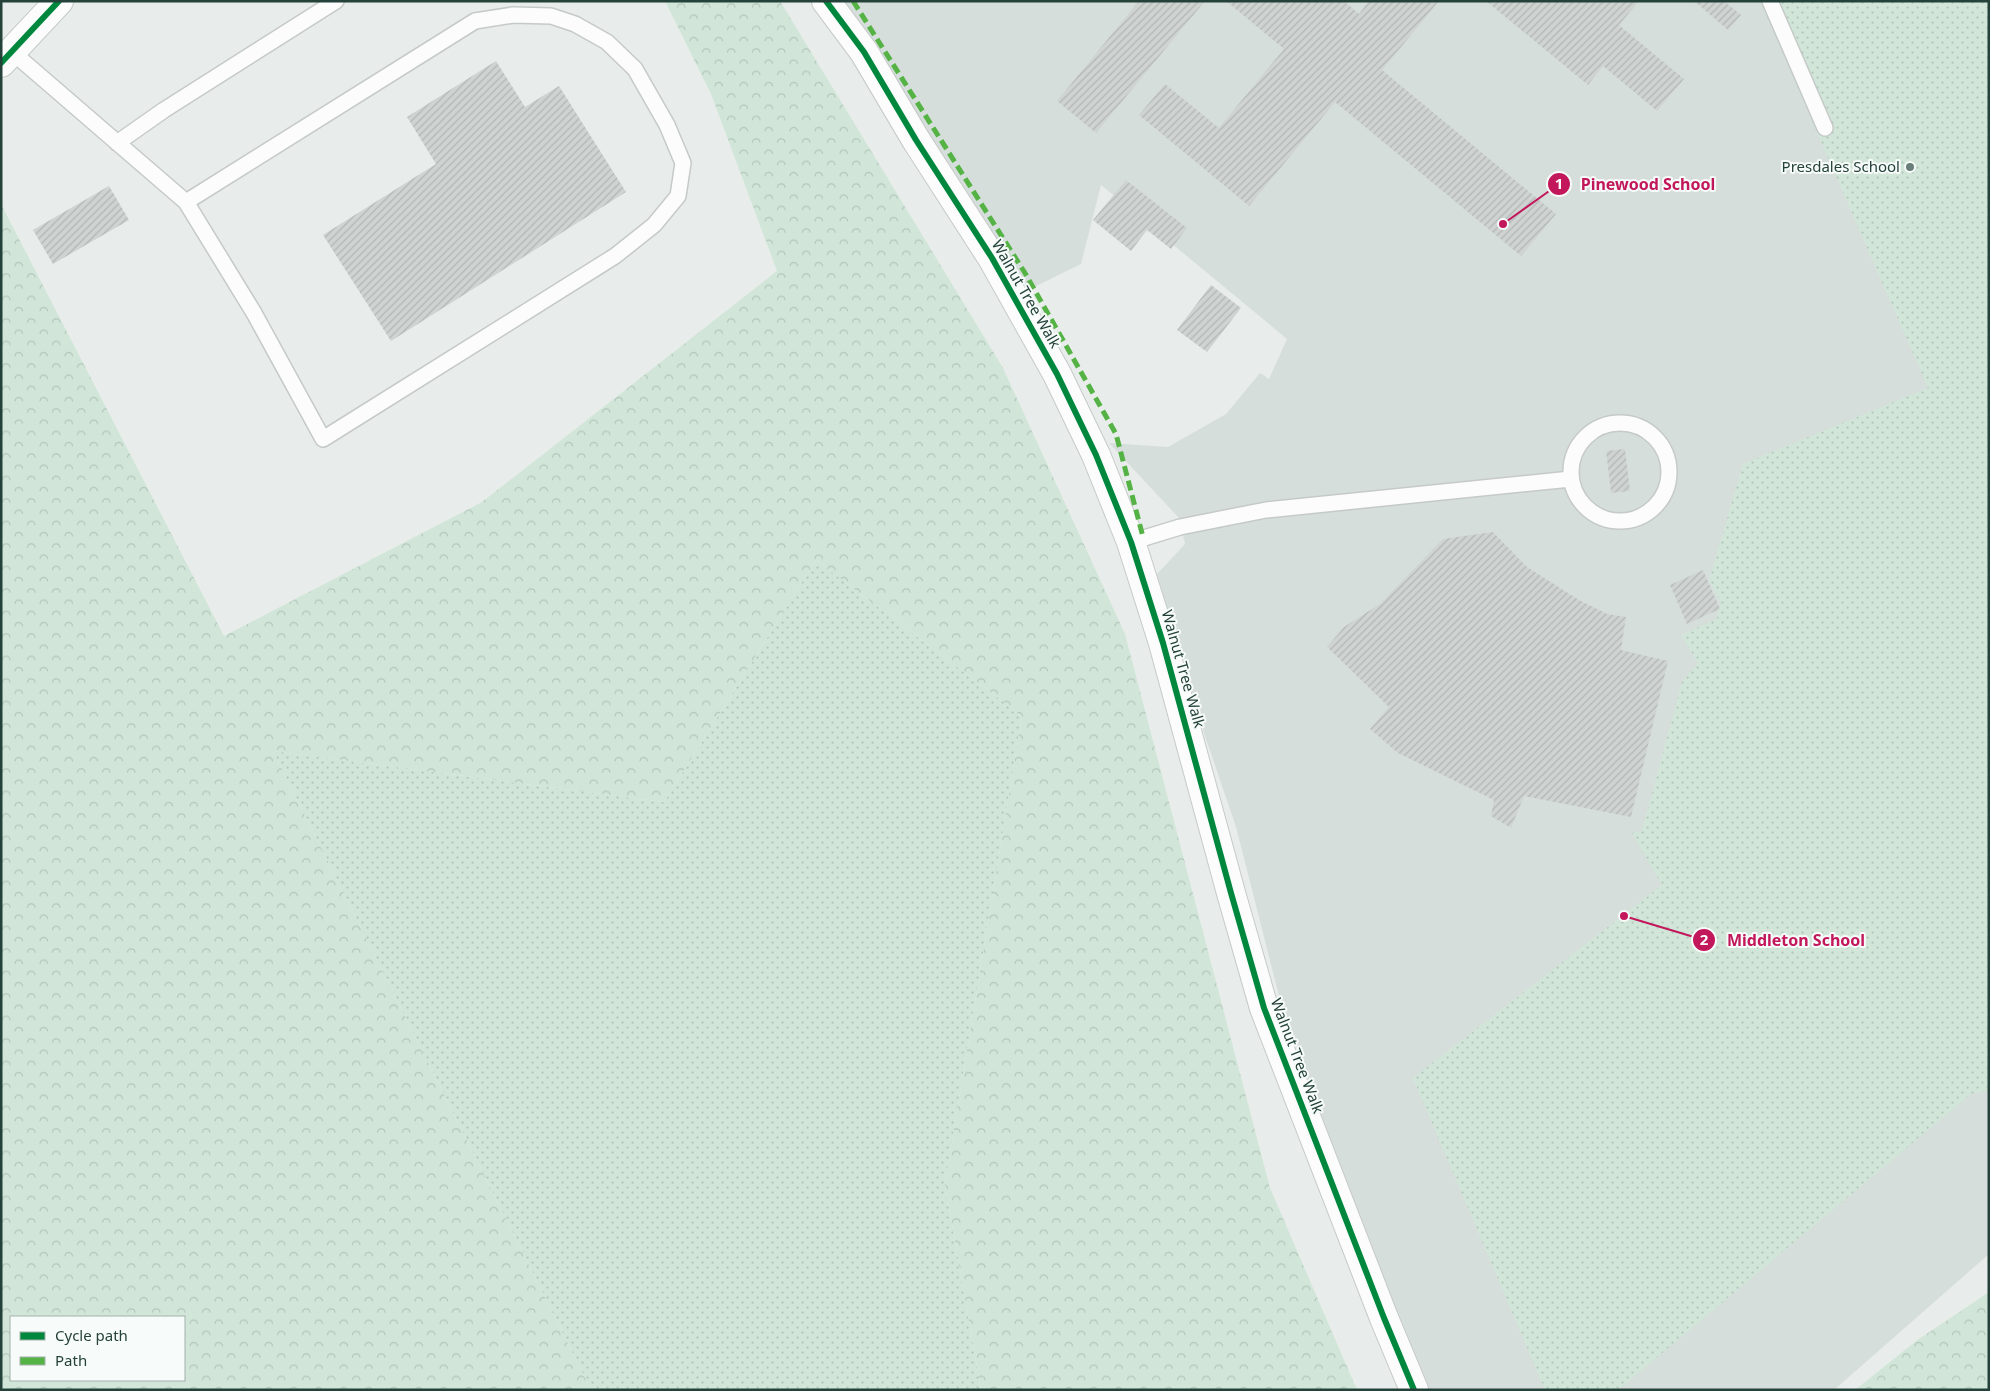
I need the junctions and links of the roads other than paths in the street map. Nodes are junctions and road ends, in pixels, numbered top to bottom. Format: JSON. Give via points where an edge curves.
{"nodes":[{"id":1,"x":60,"y":1,"type":"edge"},
{"id":2,"x":336,"y":1,"type":"edge"},
{"id":3,"x":826,"y":1,"type":"edge"},
{"id":4,"x":1770,"y":1,"type":"edge"},
{"id":5,"x":6,"y":57,"type":"edge"},
{"id":6,"x":1825,"y":128,"type":"dead end"},
{"id":7,"x":117,"y":143,"type":"junction"},
{"id":8,"x":186,"y":202,"type":"junction"},
{"id":9,"x":1571,"y":479,"type":"junction"},
{"id":10,"x":1131,"y":542,"type":"junction"},
{"id":11,"x":1414,"y":1390,"type":"edge"}],
"edges":[{"from":1,"to":5,"type":"street"},
{"from":2,"to":7,"type":"lane"},
{"from":3,"to":10,"type":"street","name":"Walnut Tree Walk","via":[[864,52],[992,258],[1057,374],[1096,455]]},
{"from":4,"to":6,"type":"lane"},
{"from":5,"to":7,"type":"lane"},
{"from":7,"to":8,"type":"lane"},
{"from":8,"to":8,"type":"lane","via":[[475,21],[513,15],[551,16],[575,24],[606,42],[635,70],[667,125],[683,163],[678,196],[654,226],[615,256],[323,439],[254,313]]},
{"from":9,"to":9,"type":"lane","via":[[1571,462],[1578,446],[1589,434],[1604,426],[1621,423],[1638,426],[1652,435],[1663,449],[1668,465],[1668,482],[1650,511],[1635,519],[1618,522],[1587,509],[1576,496]]},
{"from":9,"to":10,"type":"lane","via":[[1266,510],[1180,527]]},
{"from":10,"to":11,"type":"street","name":"Walnut Tree Walk","via":[[1163,643],[1264,1008]]}]}
